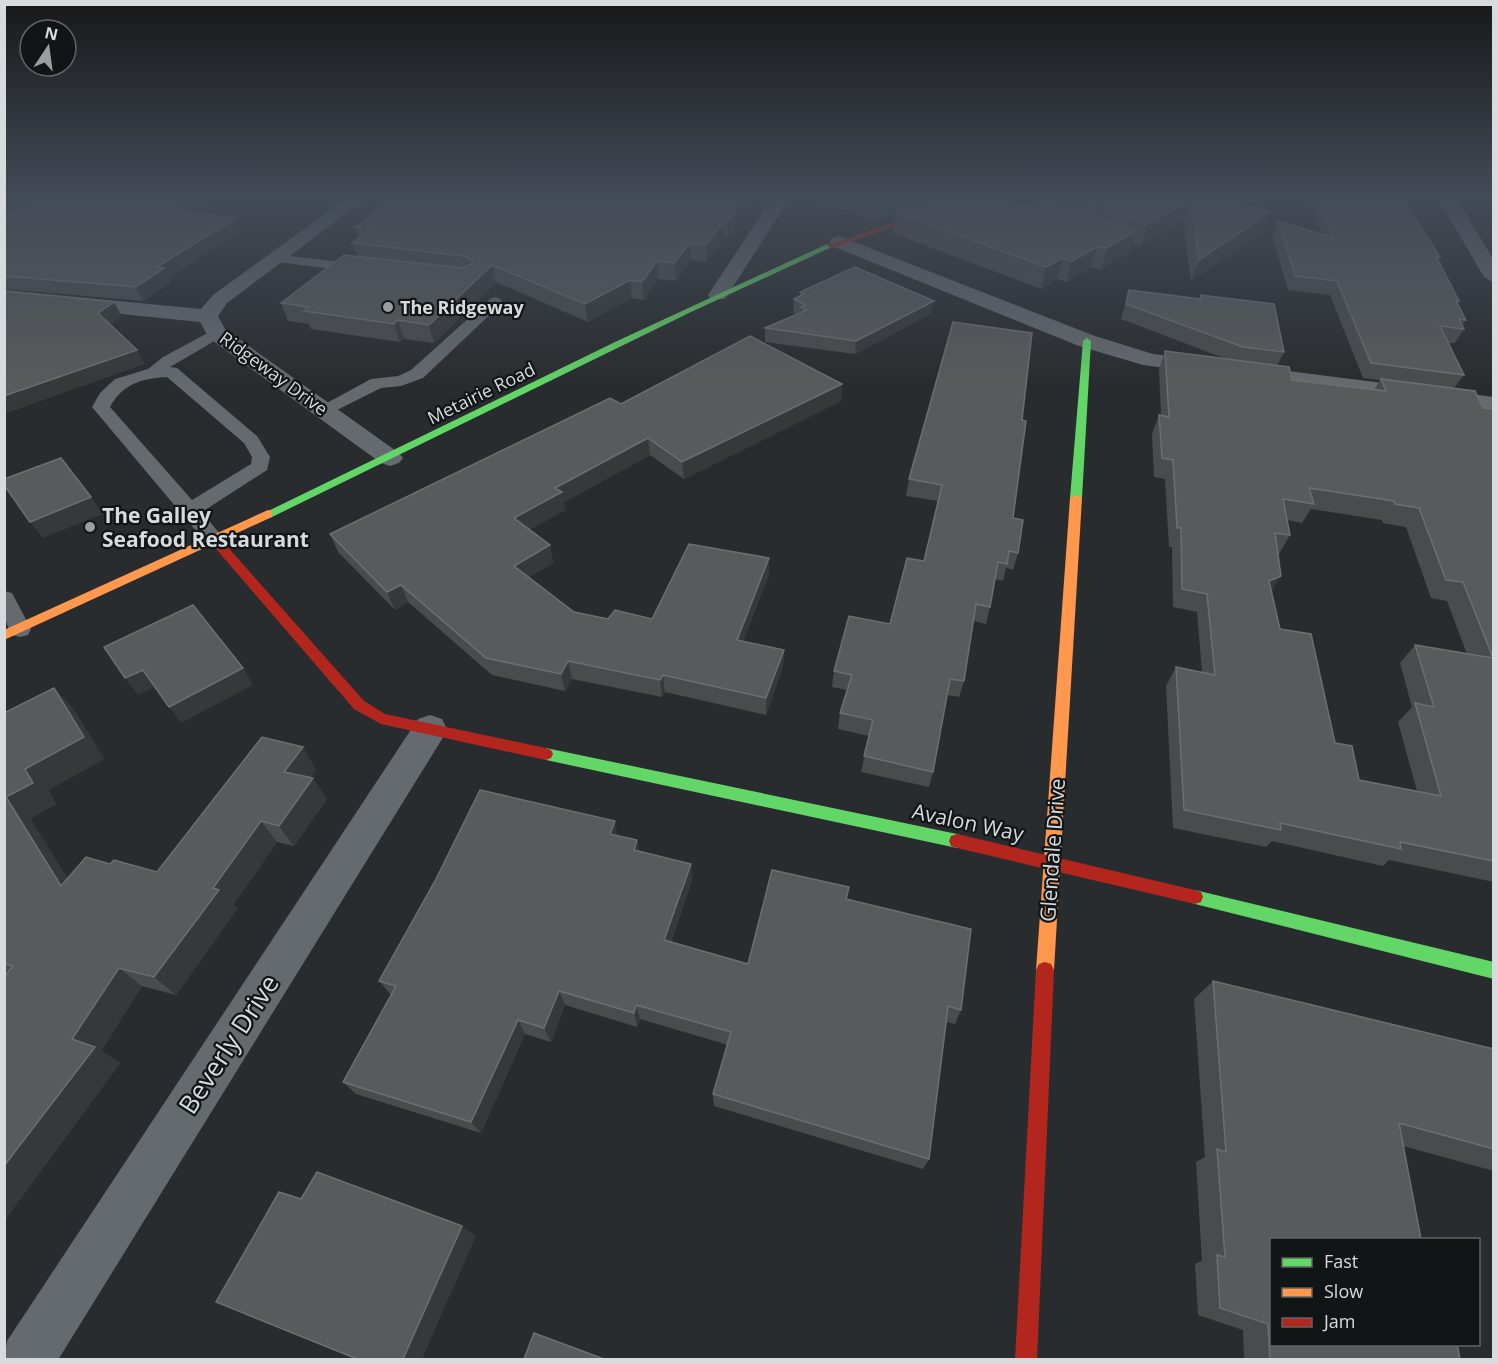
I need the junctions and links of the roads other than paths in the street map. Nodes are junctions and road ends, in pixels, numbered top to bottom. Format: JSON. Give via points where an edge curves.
{"nodes":[{"id":1,"x":275,"y":259,"type":"edge"},
{"id":2,"x":281,"y":259,"type":"edge"},
{"id":3,"x":742,"y":259,"type":"edge"},
{"id":4,"x":801,"y":259,"type":"edge"},
{"id":5,"x":881,"y":259,"type":"edge"},
{"id":6,"x":1483,"y":259,"type":"edge"},
{"id":7,"x":379,"y":271,"type":"edge"},
{"id":8,"x":1494,"y":278,"type":"edge"},
{"id":9,"x":718,"y":295,"type":"junction"},
{"id":10,"x":4,"y":296,"type":"edge"},
{"id":11,"x":495,"y":302,"type":"dead end"},
{"id":12,"x":212,"y":325,"type":"junction"},
{"id":13,"x":1087,"y":341,"type":"junction"},
{"id":14,"x":154,"y":372,"type":"junction"},
{"id":15,"x":1494,"y":404,"type":"edge"},
{"id":16,"x":323,"y":410,"type":"junction"},
{"id":17,"x":390,"y":458,"type":"junction"},
{"id":18,"x":190,"y":510,"type":"junction"},
{"id":19,"x":214,"y":539,"type":"junction"},
{"id":20,"x":4,"y":598,"type":"edge"},
{"id":21,"x":12,"y":633,"type":"edge"},
{"id":22,"x":430,"y":729,"type":"junction"},
{"id":23,"x":1050,"y":861,"type":"junction"},
{"id":24,"x":1494,"y":971,"type":"edge"},
{"id":25,"x":26,"y":1359,"type":"edge"},
{"id":26,"x":1026,"y":1359,"type":"edge"}],
"edges":[{"from":1,"to":12,"type":"street","name":"Ridgeway Drive","via":[[220,299]]},
{"from":2,"to":7,"type":"lane"},
{"from":3,"to":9,"type":"street"},
{"from":4,"to":9,"type":"street","name":"Metairie Road"},
{"from":5,"to":13,"type":"street"},
{"from":6,"to":8,"type":"street"},
{"from":9,"to":17,"type":"street","name":"Metairie Road"},
{"from":10,"to":12,"type":"street"},
{"from":11,"to":16,"type":"lane","via":[[417,374],[401,381],[378,383]]},
{"from":12,"to":14,"type":"lane"},
{"from":12,"to":16,"type":"street","name":"Ridgeway Drive"},
{"from":13,"to":15,"type":"street","via":[[1162,362]]},
{"from":13,"to":23,"type":"street","name":"Glendale Drive"},
{"from":14,"to":18,"type":"lane","via":[[127,379],[107,392],[101,406]]},
{"from":14,"to":18,"type":"lane","via":[[171,372],[183,380],[251,440],[261,457],[260,466]]},
{"from":16,"to":17,"type":"street","name":"Ridgeway Drive"},
{"from":17,"to":19,"type":"street","name":"Metairie Road"},
{"from":18,"to":19,"type":"lane"},
{"from":19,"to":21,"type":"street","name":"Metairie Road"},
{"from":19,"to":22,"type":"street","name":"Avalon Way","via":[[359,705],[381,719]]},
{"from":20,"to":21,"type":"lane"},
{"from":22,"to":23,"type":"street","name":"Avalon Way"},
{"from":22,"to":25,"type":"street","name":"Beverly Drive"},
{"from":23,"to":24,"type":"street","name":"Avalon Way"},
{"from":23,"to":26,"type":"street","name":"Glendale Drive"}]}
